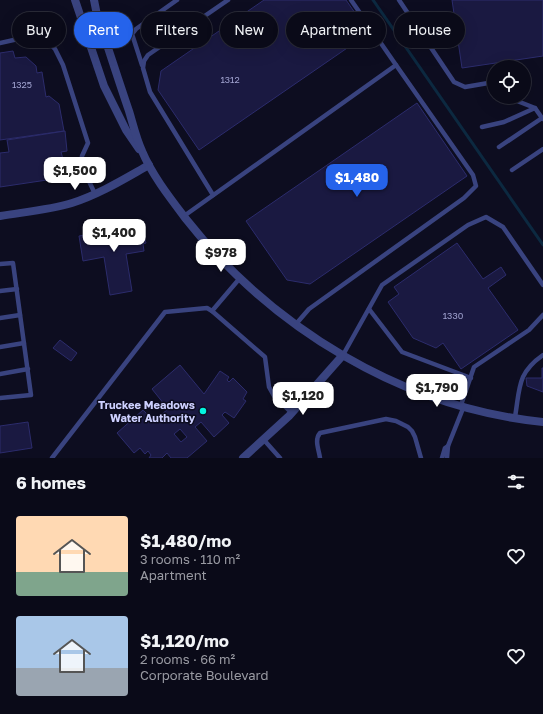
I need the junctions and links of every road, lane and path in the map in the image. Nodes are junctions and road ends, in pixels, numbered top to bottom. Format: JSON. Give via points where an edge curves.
{"nodes":[{"id":1,"x":75,"y":0,"type":"edge"},
{"id":2,"x":94,"y":0,"type":"edge"},
{"id":3,"x":177,"y":0,"type":"edge"},
{"id":4,"x":228,"y":0,"type":"edge"},
{"id":5,"x":351,"y":0,"type":"edge"},
{"id":6,"x":399,"y":0,"type":"edge"},
{"id":7,"x":0,"y":43,"type":"edge"},
{"id":8,"x":396,"y":65,"type":"junction"},
{"id":9,"x":143,"y":68,"type":"junction"},
{"id":10,"x":487,"y":83,"type":"edge"},
{"id":11,"x":525,"y":104,"type":"edge"},
{"id":12,"x":535,"y":108,"type":"junction"},
{"id":13,"x":542,"y":118,"type":"edge"},
{"id":14,"x":482,"y":127,"type":"dead end"},
{"id":15,"x":499,"y":147,"type":"dead end"},
{"id":16,"x":543,"y":149,"type":"edge"},
{"id":17,"x":141,"y":150,"type":"junction"},
{"id":18,"x":149,"y":164,"type":"junction"},
{"id":19,"x":512,"y":170,"type":"dead end"},
{"id":20,"x":95,"y":194,"type":"junction"},
{"id":21,"x":213,"y":195,"type":"junction"},
{"id":22,"x":0,"y":216,"type":"edge"},
{"id":23,"x":184,"y":216,"type":"junction"},
{"id":24,"x":0,"y":264,"type":"edge"},
{"id":25,"x":240,"y":278,"type":"junction"},
{"id":26,"x":543,"y":285,"type":"edge"},
{"id":27,"x":17,"y":289,"type":"junction"},
{"id":28,"x":0,"y":291,"type":"edge"},
{"id":29,"x":369,"y":309,"type":"junction"},
{"id":30,"x":212,"y":311,"type":"junction"},
{"id":31,"x":20,"y":315,"type":"junction"},
{"id":32,"x":543,"y":315,"type":"edge"},
{"id":33,"x":0,"y":318,"type":"edge"},
{"id":34,"x":296,"y":324,"type":"junction"},
{"id":35,"x":24,"y":343,"type":"junction"},
{"id":36,"x":0,"y":347,"type":"edge"},
{"id":37,"x":343,"y":355,"type":"junction"},
{"id":38,"x":543,"y":355,"type":"edge"},
{"id":39,"x":28,"y":369,"type":"junction"},
{"id":40,"x":0,"y":374,"type":"edge"},
{"id":41,"x":471,"y":378,"type":"junction"},
{"id":42,"x":0,"y":398,"type":"edge"},
{"id":43,"x":462,"y":405,"type":"junction"},
{"id":44,"x":292,"y":413,"type":"junction"},
{"id":45,"x":515,"y":417,"type":"junction"},
{"id":46,"x":543,"y":422,"type":"edge"},
{"id":47,"x":264,"y":440,"type":"junction"},
{"id":48,"x":448,"y":446,"type":"junction"},
{"id":49,"x":52,"y":458,"type":"edge"},
{"id":50,"x":243,"y":458,"type":"edge"},
{"id":51,"x":280,"y":458,"type":"edge"},
{"id":52,"x":320,"y":458,"type":"edge"},
{"id":53,"x":421,"y":458,"type":"edge"},
{"id":54,"x":442,"y":458,"type":"edge"},
{"id":55,"x":447,"y":458,"type":"edge"}],
"edges":[{"from":1,"to":17,"type":"street","via":[[104,86],[134,144]]},
{"from":2,"to":17,"type":"street"},
{"from":3,"to":9,"type":"lane","via":[[132,34]]},
{"from":4,"to":9,"type":"lane","via":[[148,55]]},
{"from":5,"to":8,"type":"lane"},
{"from":6,"to":10,"type":"lane","via":[[454,82],[465,87]]},
{"from":7,"to":20,"type":"lane","via":[[36,35],[55,49],[88,143],[81,164]]},
{"from":8,"to":21,"type":"lane"},
{"from":8,"to":34,"type":"lane","via":[[472,175],[476,186],[464,198],[308,309]]},
{"from":9,"to":21,"type":"lane","via":[[150,92]]},
{"from":11,"to":12,"type":"lane"},
{"from":12,"to":13,"type":"lane"},
{"from":12,"to":14,"type":"lane","via":[[504,122]]},
{"from":13,"to":15,"type":"lane"},
{"from":16,"to":19,"type":"lane"},
{"from":17,"to":18,"type":"street"},
{"from":18,"to":20,"type":"street"},
{"from":18,"to":23,"type":"street"},
{"from":20,"to":22,"type":"street","via":[[50,209]]},
{"from":21,"to":23,"type":"lane"},
{"from":23,"to":25,"type":"street"},
{"from":24,"to":27,"type":"lane","via":[[13,263]]},
{"from":25,"to":30,"type":"lane"},
{"from":25,"to":34,"type":"street"},
{"from":26,"to":29,"type":"lane","via":[[503,227],[486,217],[468,225],[382,285]]},
{"from":27,"to":28,"type":"lane"},
{"from":27,"to":31,"type":"lane"},
{"from":29,"to":37,"type":"lane"},
{"from":29,"to":41,"type":"lane","via":[[402,352]]},
{"from":30,"to":44,"type":"lane","via":[[265,357],[269,387],[274,396]]},
{"from":30,"to":49,"type":"lane","via":[[207,308],[165,312]]},
{"from":31,"to":33,"type":"lane"},
{"from":31,"to":35,"type":"lane"},
{"from":32,"to":41,"type":"lane","via":[[529,330],[474,367]]},
{"from":34,"to":37,"type":"street"},
{"from":35,"to":36,"type":"lane"},
{"from":35,"to":39,"type":"lane"},
{"from":37,"to":43,"type":"street","via":[[393,381]]},
{"from":37,"to":44,"type":"street"},
{"from":38,"to":45,"type":"lane","via":[[533,362],[522,376]]},
{"from":39,"to":40,"type":"lane"},
{"from":39,"to":42,"type":"lane","via":[[31,395]]},
{"from":41,"to":43,"type":"lane"},
{"from":43,"to":45,"type":"street"},
{"from":43,"to":48,"type":"lane"},
{"from":44,"to":47,"type":"street"},
{"from":45,"to":46,"type":"street"},
{"from":47,"to":50,"type":"street"},
{"from":47,"to":51,"type":"lane"},
{"from":48,"to":54,"type":"lane"},
{"from":48,"to":55,"type":"lane"},
{"from":52,"to":53,"type":"lane","via":[[317,436],[320,432],[386,419],[403,424],[412,431]]}]}
